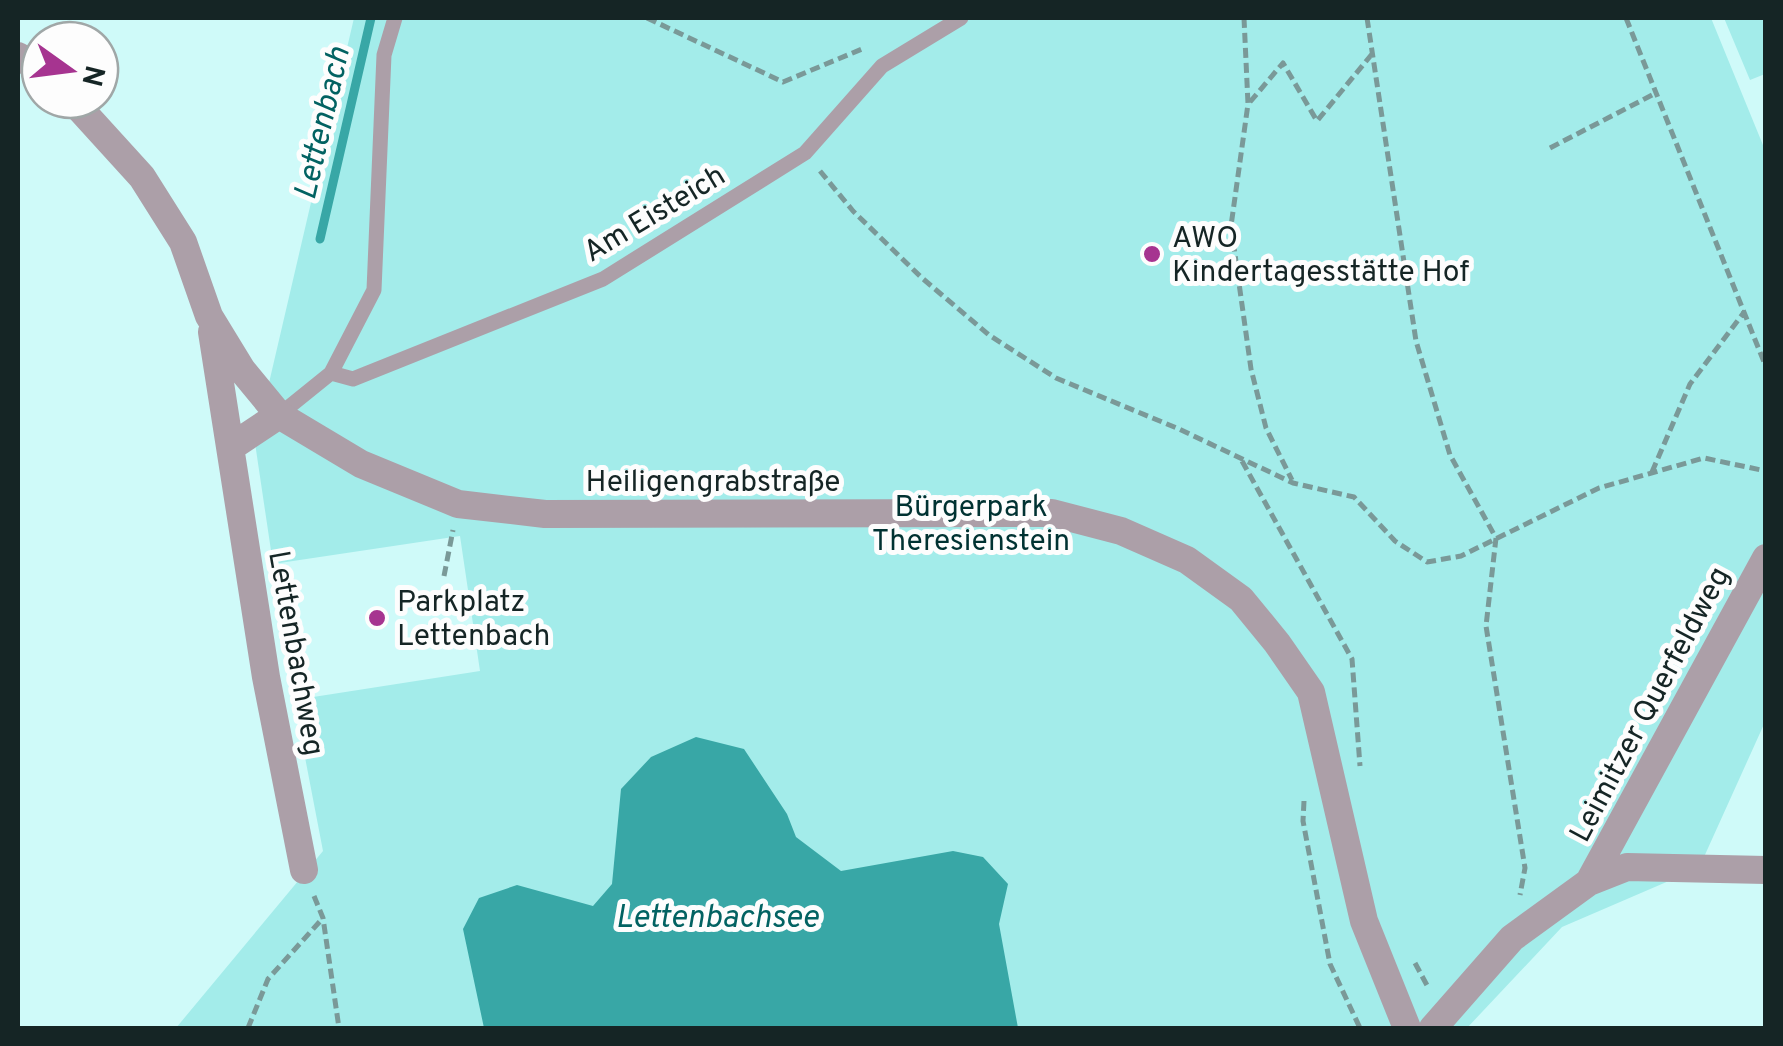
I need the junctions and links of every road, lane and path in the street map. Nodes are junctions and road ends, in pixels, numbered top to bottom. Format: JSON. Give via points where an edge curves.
{"nodes":[{"id":1,"x":395,"y":18,"type":"edge"},
{"id":2,"x":647,"y":18,"type":"edge"},
{"id":3,"x":961,"y":18,"type":"edge"},
{"id":4,"x":1244,"y":18,"type":"edge"},
{"id":5,"x":1367,"y":18,"type":"edge"},
{"id":6,"x":1626,"y":18,"type":"edge"},
{"id":7,"x":1372,"y":54,"type":"junction"},
{"id":8,"x":882,"y":66,"type":"junction"},
{"id":9,"x":1656,"y":93,"type":"junction"},
{"id":10,"x":1248,"y":104,"type":"junction"},
{"id":11,"x":90,"y":120,"type":"edge"},
{"id":12,"x":1550,"y":148,"type":"dead end"},
{"id":13,"x":805,"y":153,"type":"junction"},
{"id":14,"x":1745,"y":312,"type":"junction"},
{"id":15,"x":209,"y":316,"type":"junction"},
{"id":16,"x":1766,"y":366,"type":"edge"},
{"id":17,"x":331,"y":372,"type":"junction"},
{"id":18,"x":279,"y":414,"type":"junction"},
{"id":19,"x":230,"y":447,"type":"junction"},
{"id":20,"x":1766,"y":470,"type":"edge"},
{"id":21,"x":1651,"y":473,"type":"junction"},
{"id":22,"x":1293,"y":483,"type":"junction"},
{"id":23,"x":458,"y":504,"type":"junction"},
{"id":24,"x":1496,"y":538,"type":"junction"},
{"id":25,"x":1766,"y":558,"type":"edge"},
{"id":26,"x":444,"y":576,"type":"dead end"},
{"id":27,"x":304,"y":870,"type":"joint"},
{"id":28,"x":1766,"y":870,"type":"edge"},
{"id":29,"x":1589,"y":882,"type":"junction"},
{"id":30,"x":323,"y":918,"type":"junction"},
{"id":31,"x":1512,"y":938,"type":"junction"},
{"id":32,"x":248,"y":1028,"type":"edge"},
{"id":33,"x":339,"y":1028,"type":"edge"},
{"id":34,"x":1407,"y":1028,"type":"edge"},
{"id":35,"x":1433,"y":1028,"type":"edge"}],
"edges":[{"from":1,"to":17,"type":"lane","via":[[384,54],[374,290]]},
{"from":2,"to":8,"type":"path","via":[[784,82],[862,49]]},
{"from":3,"to":8,"type":"lane","name":"Am Eisteich"},
{"from":4,"to":10,"type":"path"},
{"from":5,"to":7,"type":"path"},
{"from":6,"to":9,"type":"path"},
{"from":7,"to":10,"type":"path","via":[[1317,120],[1283,63]]},
{"from":7,"to":24,"type":"path","via":[[1416,341],[1450,456]]},
{"from":8,"to":13,"type":"lane","name":"Am Eisteich"},
{"from":9,"to":12,"type":"path"},
{"from":9,"to":14,"type":"path"},
{"from":10,"to":22,"type":"path","via":[[1231,226],[1250,369],[1266,428]]},
{"from":11,"to":15,"type":"street","name":"Heiligengrabstraße","via":[[142,178],[183,242]]},
{"from":13,"to":17,"type":"lane","name":"Am Eisteich","via":[[603,278],[353,379]]},
{"from":13,"to":22,"type":"path","via":[[853,210],[989,335],[1056,378]]},
{"from":14,"to":16,"type":"path"},
{"from":14,"to":21,"type":"path","via":[[1690,384]]},
{"from":15,"to":18,"type":"street","name":"Heiligengrabstraße"},
{"from":15,"to":19,"type":"street","name":"Lettenbachweg"},
{"from":17,"to":18,"type":"lane"},
{"from":18,"to":19,"type":"street"},
{"from":18,"to":23,"type":"street","name":"Heiligengrabstraße","via":[[361,464]]},
{"from":19,"to":27,"type":"street","name":"Lettenbachweg"},
{"from":20,"to":21,"type":"path","via":[[1704,458]]},
{"from":21,"to":24,"type":"path","via":[[1599,488]]},
{"from":22,"to":24,"type":"path","via":[[1354,497],[1395,542],[1427,562],[1461,556]]},
{"from":23,"to":26,"type":"path"},
{"from":23,"to":34,"type":"street","name":"Heiligengrabstraße","via":[[544,514],[1052,513],[1121,531],[1188,560],[1241,599],[1311,692],[1364,921]]},
{"from":24,"to":31,"type":"path","via":[[1486,626],[1525,868]]},
{"from":25,"to":29,"type":"street","name":"Leimitzer Querfeldweg"},
{"from":27,"to":30,"type":"path"},
{"from":28,"to":29,"type":"street","via":[[1628,867]]},
{"from":29,"to":31,"type":"street"},
{"from":30,"to":32,"type":"path","via":[[268,979]]},
{"from":30,"to":33,"type":"path"},
{"from":31,"to":35,"type":"street"}]}
